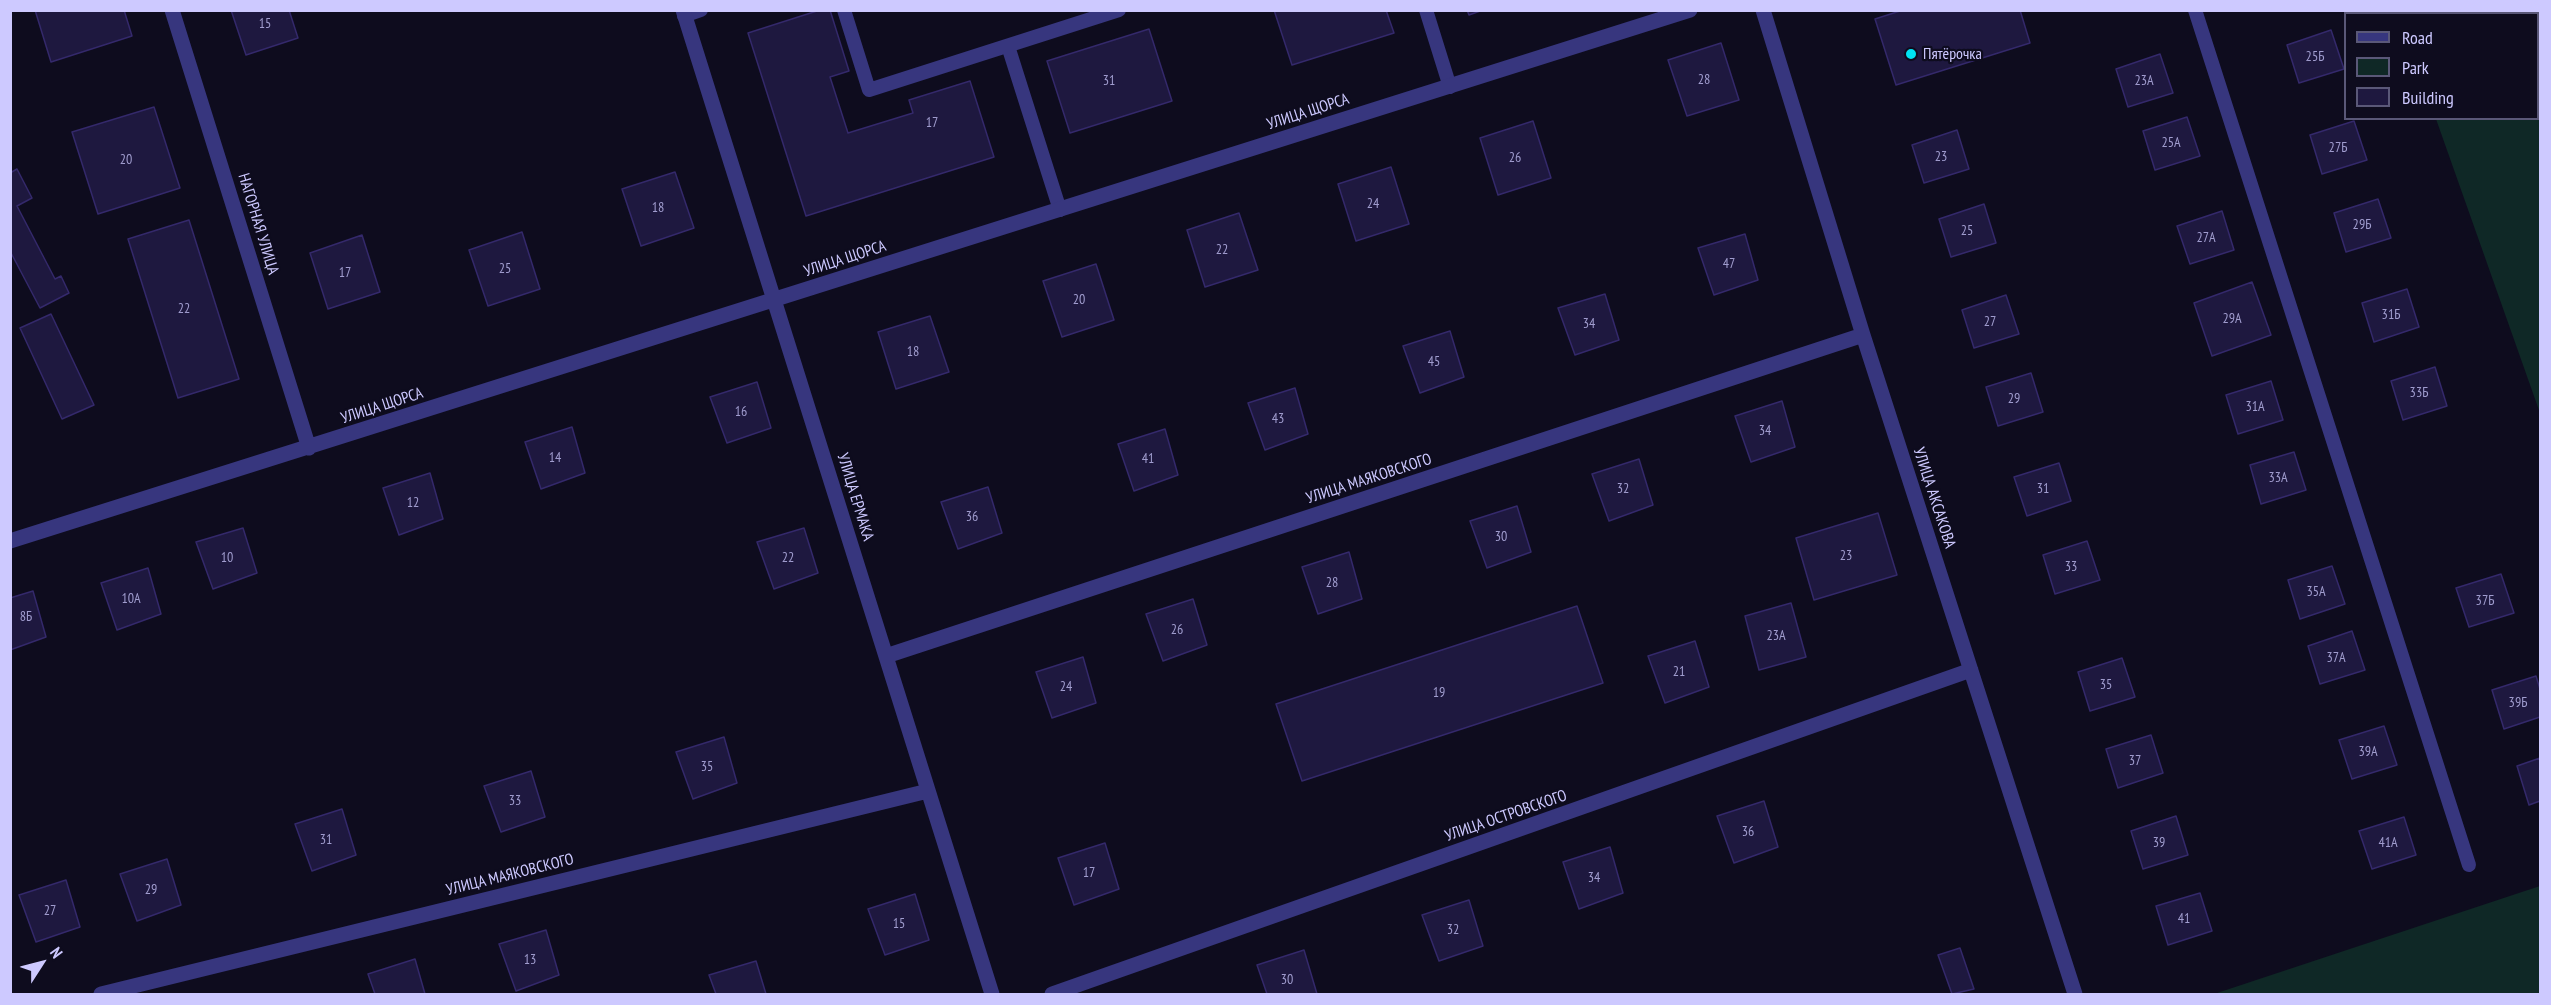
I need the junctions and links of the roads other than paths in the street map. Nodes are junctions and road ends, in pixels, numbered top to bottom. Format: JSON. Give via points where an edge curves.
{"nodes":[{"id":1,"x":172,"y":10,"type":"edge"},
{"id":2,"x":701,"y":10,"type":"edge"},
{"id":3,"x":844,"y":10,"type":"edge"},
{"id":4,"x":1119,"y":10,"type":"edge"},
{"id":5,"x":1426,"y":10,"type":"edge"},
{"id":6,"x":1690,"y":10,"type":"edge"},
{"id":7,"x":1763,"y":10,"type":"edge"},
{"id":8,"x":2195,"y":10,"type":"edge"},
{"id":9,"x":684,"y":13,"type":"edge"},
{"id":10,"x":1008,"y":46,"type":"junction"},
{"id":11,"x":1450,"y":87,"type":"junction"},
{"id":12,"x":1060,"y":210,"type":"junction"},
{"id":13,"x":775,"y":300,"type":"junction"},
{"id":14,"x":1863,"y":335,"type":"junction"},
{"id":15,"x":309,"y":448,"type":"junction"},
{"id":16,"x":10,"y":541,"type":"edge"},
{"id":17,"x":886,"y":656,"type":"junction"},
{"id":18,"x":1971,"y":670,"type":"junction"},
{"id":19,"x":928,"y":791,"type":"junction"},
{"id":20,"x":2469,"y":865,"type":"dead end"},
{"id":21,"x":101,"y":994,"type":"edge"},
{"id":22,"x":992,"y":994,"type":"edge"},
{"id":23,"x":1052,"y":994,"type":"edge"},
{"id":24,"x":2075,"y":994,"type":"edge"}],
"edges":[{"from":1,"to":15,"type":"street","name":"НАГОРНАЯ УЛИЦА"},
{"from":2,"to":9,"type":"lane"},
{"from":3,"to":10,"type":"lane","via":[[869,90]]},
{"from":4,"to":10,"type":"lane"},
{"from":5,"to":11,"type":"lane"},
{"from":6,"to":11,"type":"street","name":"УЛИЦА ЩОРСА"},
{"from":7,"to":14,"type":"street","name":"УЛИЦА АКСАКОВА"},
{"from":8,"to":20,"type":"lane"},
{"from":9,"to":13,"type":"street","name":"УЛИЦА ЕРМАКА"},
{"from":10,"to":12,"type":"lane"},
{"from":11,"to":12,"type":"street","name":"УЛИЦА ЩОРСА"},
{"from":12,"to":13,"type":"street","name":"УЛИЦА ЩОРСА"},
{"from":13,"to":15,"type":"street","name":"УЛИЦА ЩОРСА"},
{"from":13,"to":17,"type":"street","name":"УЛИЦА ЕРМАКА"},
{"from":14,"to":17,"type":"street","name":"УЛИЦА МАЯКОВСКОГО"},
{"from":14,"to":18,"type":"street","name":"УЛИЦА АКСАКОВА"},
{"from":15,"to":16,"type":"street","name":"УЛИЦА ЩОРСА"},
{"from":17,"to":19,"type":"street","name":"УЛИЦА ЕРМАКА"},
{"from":18,"to":23,"type":"street","name":"УЛИЦА ОСТРОВСКОГО"},
{"from":18,"to":24,"type":"street","name":"УЛИЦА АКСАКОВА"},
{"from":19,"to":21,"type":"street","name":"УЛИЦА МАЯКОВСКОГО"},
{"from":19,"to":22,"type":"street","name":"УЛИЦА ЕРМАКА"}]}
